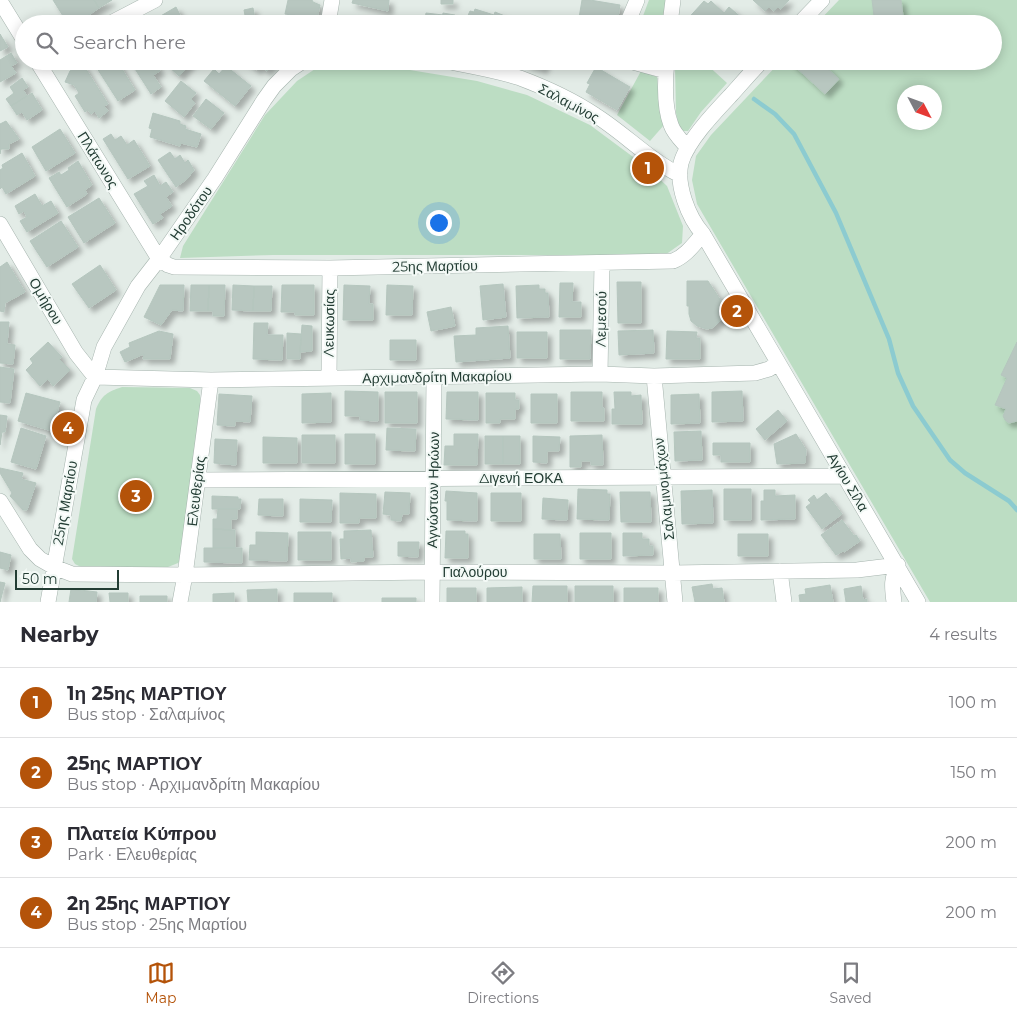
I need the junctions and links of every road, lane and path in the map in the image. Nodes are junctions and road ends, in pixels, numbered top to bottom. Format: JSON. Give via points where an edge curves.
{"nodes":[{"id":1,"x":155,"y":0,"type":"edge"},
{"id":2,"x":332,"y":0,"type":"edge"},
{"id":3,"x":637,"y":0,"type":"edge"},
{"id":4,"x":673,"y":0,"type":"edge"},
{"id":5,"x":822,"y":0,"type":"edge"},
{"id":6,"x":0,"y":1,"type":"edge"},
{"id":7,"x":126,"y":15,"type":"edge"},
{"id":8,"x":330,"y":15,"type":"edge"},
{"id":9,"x":631,"y":15,"type":"edge"},
{"id":10,"x":671,"y":15,"type":"edge"},
{"id":11,"x":808,"y":15,"type":"edge"},
{"id":12,"x":15,"y":25,"type":"edge"},
{"id":13,"x":46,"y":70,"type":"edge"},
{"id":14,"x":290,"y":70,"type":"edge"},
{"id":15,"x":489,"y":70,"type":"edge"},
{"id":16,"x":666,"y":70,"type":"edge"},
{"id":17,"x":754,"y":70,"type":"edge"},
{"id":18,"x":688,"y":148,"type":"junction"},
{"id":19,"x":680,"y":175,"type":"junction"},
{"id":20,"x":0,"y":224,"type":"edge"},
{"id":21,"x":703,"y":234,"type":"junction"},
{"id":22,"x":159,"y":259,"type":"junction"},
{"id":23,"x":602,"y":263,"type":"junction"},
{"id":24,"x":330,"y":268,"type":"junction"},
{"id":25,"x":778,"y":363,"type":"junction"},
{"id":26,"x":600,"y":374,"type":"junction"},
{"id":27,"x":654,"y":376,"type":"junction"},
{"id":28,"x":95,"y":377,"type":"junction"},
{"id":29,"x":434,"y":377,"type":"junction"},
{"id":30,"x":329,"y":378,"type":"junction"},
{"id":31,"x":211,"y":380,"type":"junction"},
{"id":32,"x":844,"y":476,"type":"junction"},
{"id":33,"x":663,"y":477,"type":"junction"},
{"id":34,"x":433,"y":478,"type":"junction"},
{"id":35,"x":198,"y":480,"type":"junction"},
{"id":36,"x":0,"y":501,"type":"edge"},
{"id":37,"x":898,"y":566,"type":"junction"},
{"id":38,"x":54,"y":567,"type":"junction"},
{"id":39,"x":780,"y":571,"type":"junction"},
{"id":40,"x":432,"y":572,"type":"junction"},
{"id":41,"x":673,"y":573,"type":"junction"},
{"id":42,"x":185,"y":575,"type":"junction"},
{"id":43,"x":48,"y":602,"type":"edge"},
{"id":44,"x":180,"y":602,"type":"edge"},
{"id":45,"x":432,"y":602,"type":"edge"},
{"id":46,"x":675,"y":602,"type":"edge"},
{"id":47,"x":784,"y":602,"type":"edge"},
{"id":48,"x":894,"y":602,"type":"edge"},
{"id":49,"x":918,"y":602,"type":"edge"}],
"edges":[{"from":1,"to":7,"type":"street"},
{"from":2,"to":8,"type":"street"},
{"from":3,"to":9,"type":"street"},
{"from":4,"to":10,"type":"street"},
{"from":5,"to":11,"type":"street"},
{"from":6,"to":12,"type":"street"},
{"from":13,"to":22,"type":"street","name":"Πλάτωνος"},
{"from":14,"to":22,"type":"street","name":"Ηροδότου","via":[[274,86]]},
{"from":15,"to":19,"type":"street","name":"Σαλαμίνος","via":[[547,90],[593,114]]},
{"from":16,"to":18,"type":"street","via":[[669,120]]},
{"from":17,"to":18,"type":"street"},
{"from":18,"to":19,"type":"street"},
{"from":19,"to":21,"type":"street","name":"Αγίου Σίλα","via":[[689,211]]},
{"from":20,"to":28,"type":"street","name":"Ομήρου","via":[[76,353]]},
{"from":21,"to":23,"type":"street","name":"25ης Μαρτίου","via":[[685,254],[673,261]]},
{"from":21,"to":25,"type":"street","name":"Αγίου Σίλα"},
{"from":22,"to":24,"type":"street","name":"25ης Μαρτίου","via":[[174,267]]},
{"from":22,"to":28,"type":"street","name":"Ηροδότου","via":[[138,286],[108,339]]},
{"from":23,"to":24,"type":"street","name":"25ης Μαρτίου"},
{"from":23,"to":26,"type":"street","name":"Λεμεσού"},
{"from":24,"to":30,"type":"street","name":"Λευκωσίας"},
{"from":25,"to":27,"type":"street","name":"Αρχιμανδρίτη Μακαρίου","via":[[755,373]]},
{"from":25,"to":32,"type":"street","name":"Αγίου Σίλα"},
{"from":26,"to":27,"type":"street","name":"Αρχιμανδρίτη Μακαρίου"},
{"from":26,"to":29,"type":"street","name":"Αρχιμανδρίτη Μακαρίου"},
{"from":27,"to":33,"type":"street","name":"Σαλαμινομάχων"},
{"from":28,"to":31,"type":"street","name":"Αρχιμανδρίτη Μακαρίου"},
{"from":28,"to":38,"type":"street","name":"25ης Μαρτίου","via":[[84,400]]},
{"from":29,"to":30,"type":"street","name":"Αρχιμανδρίτη Μακαρίου"},
{"from":29,"to":34,"type":"street","name":"Αγνώστων Ηρώων"},
{"from":30,"to":31,"type":"street","name":"Αρχιμανδρίτη Μακαρίου"},
{"from":31,"to":35,"type":"street","name":"Ελευθερίας"},
{"from":32,"to":33,"type":"street","name":"Διγενή ΕΟΚΑ"},
{"from":32,"to":37,"type":"street","name":"Αγίου Σίλα"},
{"from":33,"to":34,"type":"street","name":"Διγενή ΕΟΚΑ"},
{"from":33,"to":41,"type":"street","name":"Σαλαμινομάχων"},
{"from":34,"to":35,"type":"street","name":"Διγενή ΕΟΚΑ"},
{"from":34,"to":40,"type":"street","name":"Αγνώστων Ηρώων"},
{"from":35,"to":42,"type":"street","name":"Ελευθερίας"},
{"from":36,"to":38,"type":"street","name":"Γιαλούρου","via":[[30,549]]},
{"from":37,"to":39,"type":"street","name":"Γιαλούρου"},
{"from":37,"to":48,"type":"street","via":[[893,576]]},
{"from":37,"to":49,"type":"street","name":"Αγίου Σίλα"},
{"from":38,"to":42,"type":"street","name":"Γιαλούρου","via":[[72,574]]},
{"from":38,"to":43,"type":"street","name":"25ης Μαρτίου"},
{"from":39,"to":41,"type":"street","name":"Γιαλούρου"},
{"from":39,"to":47,"type":"street"},
{"from":40,"to":41,"type":"street","name":"Γιαλούρου"},
{"from":40,"to":42,"type":"street","name":"Γιαλούρου"},
{"from":40,"to":45,"type":"street","name":"Αγνώστων Ηρώων"},
{"from":41,"to":46,"type":"street","name":"Σαλαμινομάχων"},
{"from":42,"to":44,"type":"street","name":"Ελευθερίας"}]}
